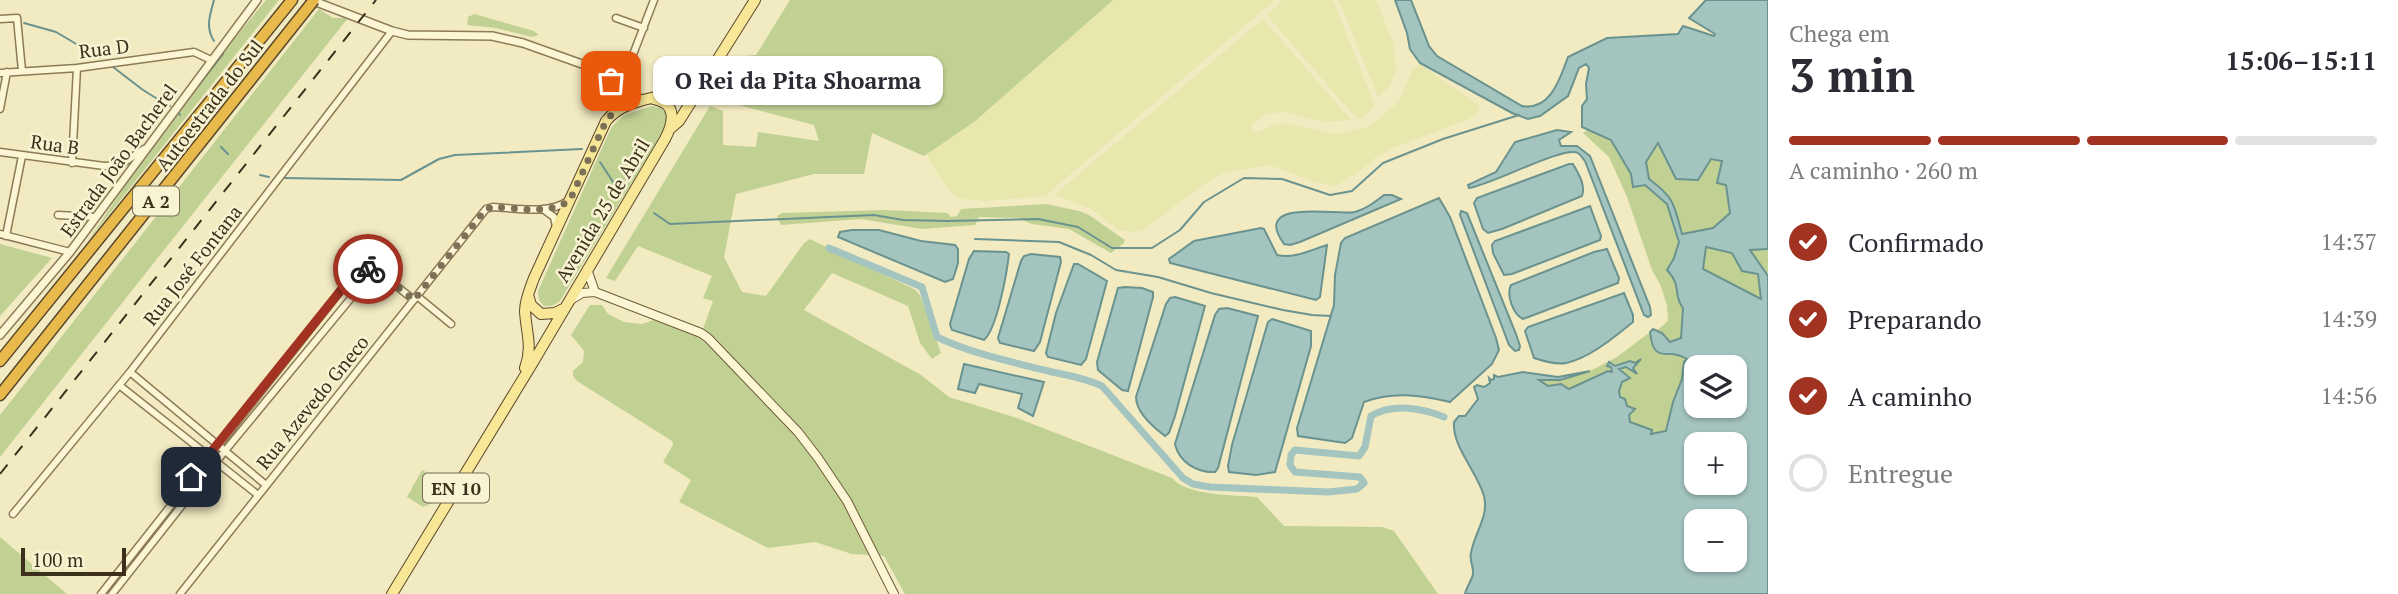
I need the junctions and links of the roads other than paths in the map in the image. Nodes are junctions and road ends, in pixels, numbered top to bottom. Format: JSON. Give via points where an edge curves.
{"nodes":[{"id":1,"x":257,"y":0,"type":"edge"},
{"id":2,"x":292,"y":0,"type":"edge"},
{"id":3,"x":654,"y":0,"type":"edge"},
{"id":4,"x":755,"y":0,"type":"edge"},
{"id":5,"x":312,"y":2,"type":"edge"},
{"id":6,"x":616,"y":18,"type":"dead end"},
{"id":7,"x":0,"y":19,"type":"edge"},
{"id":8,"x":644,"y":28,"type":"junction"},
{"id":9,"x":392,"y":32,"type":"junction"},
{"id":10,"x":211,"y":60,"type":"junction"},
{"id":11,"x":629,"y":65,"type":"junction"},
{"id":12,"x":77,"y":68,"type":"junction"},
{"id":13,"x":591,"y":69,"type":"junction"},
{"id":14,"x":22,"y":71,"type":"junction"},
{"id":15,"x":4,"y":73,"type":"edge"},
{"id":16,"x":610,"y":74,"type":"junction"},
{"id":17,"x":704,"y":78,"type":"junction"},
{"id":18,"x":625,"y":89,"type":"junction"},
{"id":19,"x":649,"y":99,"type":"junction"},
{"id":20,"x":0,"y":109,"type":"edge"},
{"id":21,"x":614,"y":112,"type":"junction"},
{"id":22,"x":670,"y":128,"type":"junction"},
{"id":23,"x":144,"y":149,"type":"junction"},
{"id":24,"x":0,"y":152,"type":"edge"},
{"id":25,"x":22,"y":156,"type":"junction"},
{"id":26,"x":72,"y":163,"type":"junction"},
{"id":27,"x":570,"y":200,"type":"junction"},
{"id":28,"x":541,"y":208,"type":"junction"},
{"id":29,"x":58,"y":215,"type":"dead end"},
{"id":30,"x":95,"y":217,"type":"junction"},
{"id":31,"x":556,"y":229,"type":"junction"},
{"id":32,"x":3,"y":235,"type":"edge"},
{"id":33,"x":69,"y":252,"type":"junction"},
{"id":34,"x":587,"y":268,"type":"junction"},
{"id":35,"x":375,"y":269,"type":"junction"},
{"id":36,"x":595,"y":292,"type":"junction"},
{"id":37,"x":528,"y":295,"type":"junction"},
{"id":38,"x":415,"y":298,"type":"junction"},
{"id":39,"x":565,"y":305,"type":"junction"},
{"id":40,"x":451,"y":324,"type":"dead end"},
{"id":41,"x":0,"y":335,"type":"edge"},
{"id":42,"x":0,"y":361,"type":"edge"},
{"id":43,"x":130,"y":372,"type":"junction"},
{"id":44,"x":520,"y":382,"type":"junction"},
{"id":45,"x":119,"y":385,"type":"junction"},
{"id":46,"x":0,"y":395,"type":"edge"},
{"id":47,"x":217,"y":446,"type":"junction"},
{"id":48,"x":224,"y":452,"type":"junction"},
{"id":49,"x":208,"y":456,"type":"junction"},
{"id":50,"x":216,"y":462,"type":"junction"},
{"id":51,"x":266,"y":485,"type":"junction"},
{"id":52,"x":258,"y":495,"type":"junction"},
{"id":53,"x":13,"y":514,"type":"dead end"},
{"id":54,"x":100,"y":594,"type":"edge"},
{"id":55,"x":112,"y":594,"type":"edge"},
{"id":56,"x":180,"y":594,"type":"edge"},
{"id":57,"x":392,"y":594,"type":"edge"},
{"id":58,"x":894,"y":594,"type":"edge"}],
"edges":[{"from":1,"to":10,"type":"street","name":"Estrada João Bacherel"},
{"from":2,"to":42,"type":"highway","name":"Autoestrada do Sul","number":"A 2"},
{"from":3,"to":8,"type":"street"},
{"from":4,"to":17,"type":"main road","name":"Avenida 25 de Abril","number":"EN 10"},
{"from":5,"to":9,"type":"street"},
{"from":5,"to":46,"type":"highway","name":"Autoestrada do Sul","number":"A 2"},
{"from":6,"to":8,"type":"street"},
{"from":7,"to":14,"type":"street","via":[[18,18]]},
{"from":8,"to":11,"type":"street"},
{"from":9,"to":13,"type":"street","via":[[492,36]]},
{"from":9,"to":43,"type":"street","name":"Rua José Fontana"},
{"from":10,"to":12,"type":"street","name":"Rua D","via":[[194,52]]},
{"from":10,"to":23,"type":"street","name":"Estrada João Bacherel"},
{"from":11,"to":16,"type":"street"},
{"from":11,"to":18,"type":"street"},
{"from":12,"to":14,"type":"street","name":"Rua D"},
{"from":12,"to":26,"type":"street"},
{"from":13,"to":16,"type":"street"},
{"from":13,"to":21,"type":"street","via":[[611,81],[619,93]]},
{"from":14,"to":15,"type":"street","name":"Rua D"},
{"from":15,"to":20,"type":"street"},
{"from":16,"to":18,"type":"street"},
{"from":17,"to":19,"type":"main road","via":[[691,88]]},
{"from":17,"to":22,"type":"main road","name":"Avenida 25 de Abril","number":"EN 10"},
{"from":18,"to":19,"type":"street"},
{"from":19,"to":21,"type":"main road"},
{"from":19,"to":22,"type":"main road","name":"Avenida 25 de Abril","via":[[663,101],[672,110]]},
{"from":21,"to":27,"type":"main road","name":"Avenida 25 de Abril","number":"EN 10"},
{"from":22,"to":34,"type":"main road","name":"Avenida 25 de Abril","number":"EN 10"},
{"from":23,"to":26,"type":"street","name":"Rua B","via":[[120,165]]},
{"from":23,"to":30,"type":"street","name":"Estrada João Bacherel"},
{"from":24,"to":25,"type":"street","name":"Rua B"},
{"from":25,"to":26,"type":"street","name":"Rua B"},
{"from":25,"to":32,"type":"street"},
{"from":27,"to":28,"type":"street","name":"Rua Azevedo Gneco"},
{"from":27,"to":31,"type":"main road","name":"Avenida 25 de Abril","number":"EN 10"},
{"from":28,"to":31,"type":"street","via":[[554,217]]},
{"from":28,"to":38,"type":"street","name":"Rua Azevedo Gneco","via":[[486,209]]},
{"from":29,"to":30,"type":"street"},
{"from":30,"to":33,"type":"street","name":"Estrada João Bacherel"},
{"from":31,"to":37,"type":"main road","name":"Avenida 25 de Abril","number":"EN 10"},
{"from":32,"to":33,"type":"street"},
{"from":33,"to":41,"type":"street","name":"Estrada João Bacherel"},
{"from":34,"to":36,"type":"main road"},
{"from":34,"to":39,"type":"main road","name":"Avenida 25 de Abril","number":"EN 10"},
{"from":35,"to":38,"type":"street"},
{"from":35,"to":47,"type":"street","via":[[353,275]]},
{"from":35,"to":48,"type":"street"},
{"from":36,"to":39,"type":"main road","via":[[582,293]]},
{"from":36,"to":58,"type":"main road","via":[[701,333],[731,361],[818,458],[847,500]]},
{"from":37,"to":39,"type":"main road","name":"Avenida 25 de Abril","via":[[541,314],[555,313]]},
{"from":37,"to":44,"type":"main road","name":"Avenida 25 de Abril","number":"EN 10","via":[[525,313],[531,347]]},
{"from":38,"to":40,"type":"street"},
{"from":38,"to":51,"type":"street","name":"Rua Azevedo Gneco"},
{"from":39,"to":44,"type":"main road","name":"Avenida 25 de Abril","number":"EN 10"},
{"from":43,"to":45,"type":"street","name":"Rua José Fontana"},
{"from":43,"to":47,"type":"street"},
{"from":44,"to":57,"type":"main road","name":"Avenida 25 de Abril","number":"EN 10"},
{"from":45,"to":49,"type":"street"},
{"from":45,"to":53,"type":"street","name":"Rua José Fontana"},
{"from":47,"to":48,"type":"street"},
{"from":47,"to":49,"type":"street"},
{"from":48,"to":50,"type":"street"},
{"from":48,"to":51,"type":"street"},
{"from":49,"to":50,"type":"street"},
{"from":49,"to":54,"type":"street"},
{"from":50,"to":52,"type":"street"},
{"from":50,"to":55,"type":"street"},
{"from":51,"to":52,"type":"street","name":"Rua Azevedo Gneco"},
{"from":52,"to":56,"type":"street","name":"Rua Azevedo Gneco"}]}
